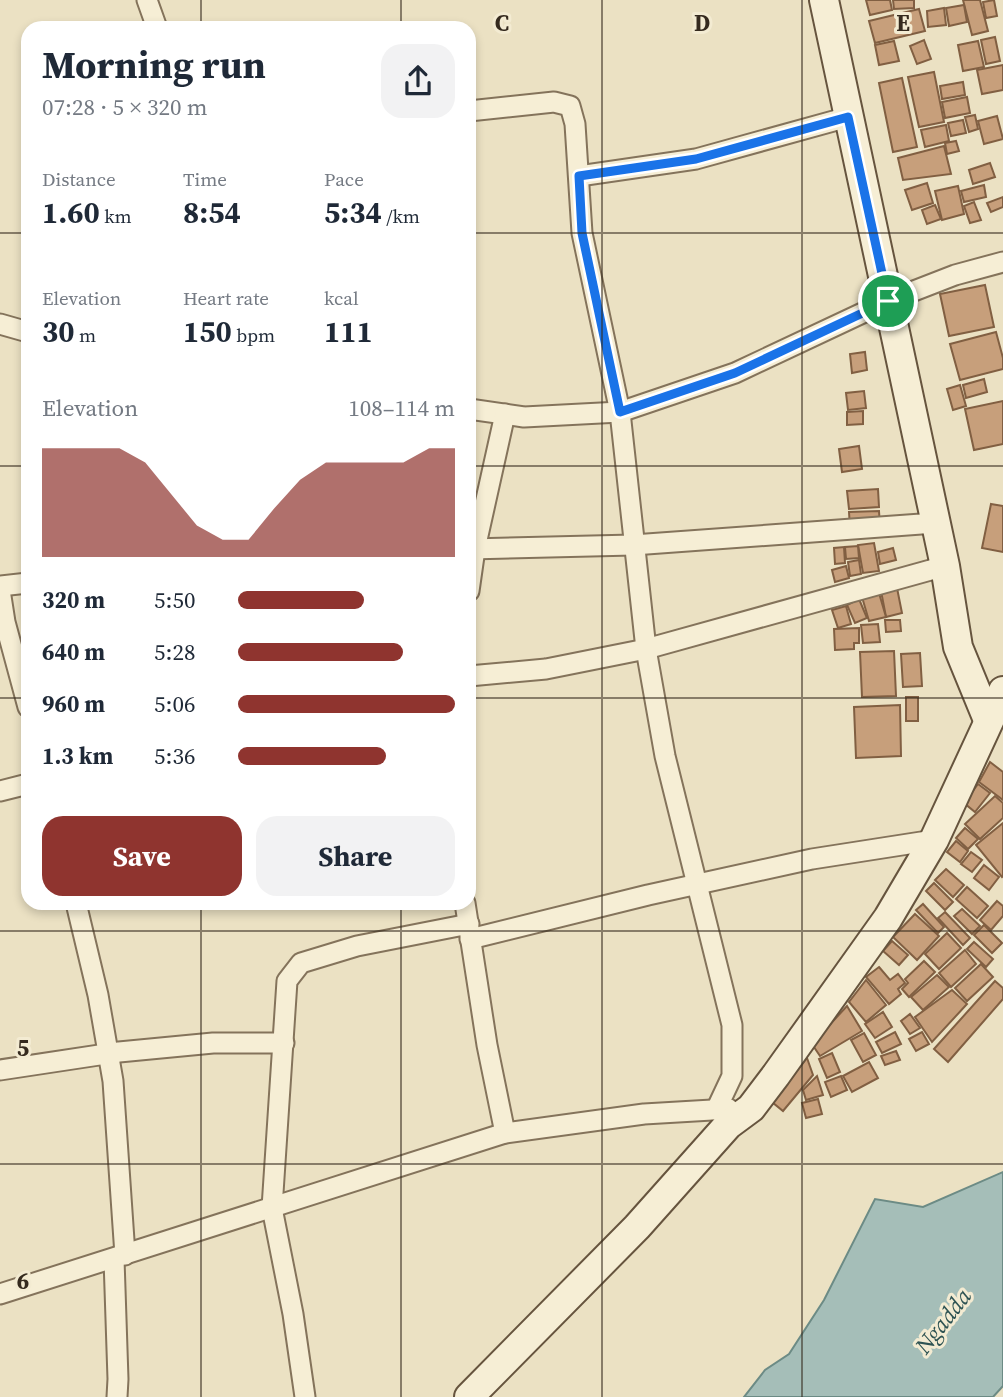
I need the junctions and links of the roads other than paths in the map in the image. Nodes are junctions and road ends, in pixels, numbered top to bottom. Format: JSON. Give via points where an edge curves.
{"nodes":[{"id":1,"x":147,"y":0,"type":"edge"},
{"id":2,"x":824,"y":0,"type":"edge"},
{"id":3,"x":154,"y":21,"type":"edge"},
{"id":4,"x":476,"y":110,"type":"edge"},
{"id":5,"x":848,"y":117,"type":"junction"},
{"id":6,"x":579,"y":176,"type":"junction"},
{"id":7,"x":1003,"y":261,"type":"edge"},
{"id":8,"x":888,"y":301,"type":"junction"},
{"id":9,"x":0,"y":324,"type":"edge"},
{"id":10,"x":21,"y":330,"type":"edge"},
{"id":11,"x":476,"y":410,"type":"edge"},
{"id":12,"x":620,"y":412,"type":"junction"},
{"id":13,"x":505,"y":414,"type":"junction"},
{"id":14,"x":936,"y":523,"type":"junction"},
{"id":15,"x":476,"y":533,"type":"edge"},
{"id":16,"x":633,"y":545,"type":"junction"},
{"id":17,"x":476,"y":549,"type":"edge"},
{"id":18,"x":945,"y":566,"type":"junction"},
{"id":19,"x":21,"y":584,"type":"edge"},
{"id":20,"x":0,"y":588,"type":"edge"},
{"id":21,"x":646,"y":649,"type":"junction"},
{"id":22,"x":476,"y":675,"type":"edge"},
{"id":23,"x":21,"y":681,"type":"edge"},
{"id":24,"x":1003,"y":691,"type":"edge"},
{"id":25,"x":988,"y":720,"type":"junction"},
{"id":26,"x":21,"y":786,"type":"edge"},
{"id":27,"x":0,"y":791,"type":"edge"},
{"id":28,"x":934,"y":841,"type":"junction"},
{"id":29,"x":695,"y":885,"type":"junction"},
{"id":30,"x":77,"y":910,"type":"edge"},
{"id":31,"x":466,"y":910,"type":"edge"},
{"id":32,"x":470,"y":932,"type":"junction"},
{"id":33,"x":284,"y":1043,"type":"junction"},
{"id":34,"x":108,"y":1054,"type":"junction"},
{"id":35,"x":0,"y":1070,"type":"edge"},
{"id":36,"x":751,"y":1108,"type":"junction"},
{"id":37,"x":716,"y":1110,"type":"junction"},
{"id":38,"x":505,"y":1133,"type":"junction"},
{"id":39,"x":272,"y":1208,"type":"junction"},
{"id":40,"x":119,"y":1257,"type":"junction"},
{"id":41,"x":0,"y":1294,"type":"edge"},
{"id":42,"x":117,"y":1397,"type":"edge"},
{"id":43,"x":305,"y":1397,"type":"edge"},
{"id":44,"x":469,"y":1397,"type":"edge"}],
"edges":[{"from":1,"to":3,"type":"street"},
{"from":2,"to":5,"type":"street"},
{"from":4,"to":6,"type":"street","via":[[554,102],[570,106]]},
{"from":5,"to":6,"type":"street","via":[[696,159]]},
{"from":5,"to":8,"type":"street"},
{"from":6,"to":12,"type":"street","via":[[582,233]]},
{"from":7,"to":8,"type":"street"},
{"from":8,"to":12,"type":"street","via":[[735,373]]},
{"from":8,"to":14,"type":"street"},
{"from":9,"to":10,"type":"street"},
{"from":11,"to":13,"type":"street"},
{"from":12,"to":13,"type":"street"},
{"from":12,"to":16,"type":"street"},
{"from":13,"to":15,"type":"street"},
{"from":14,"to":16,"type":"street"},
{"from":14,"to":18,"type":"street"},
{"from":16,"to":17,"type":"street"},
{"from":16,"to":21,"type":"street"},
{"from":18,"to":21,"type":"street"},
{"from":18,"to":25,"type":"street","via":[[958,647]]},
{"from":19,"to":20,"type":"street"},
{"from":20,"to":23,"type":"street"},
{"from":21,"to":22,"type":"street","via":[[546,669]]},
{"from":21,"to":29,"type":"street"},
{"from":24,"to":25,"type":"street"},
{"from":25,"to":28,"type":"street"},
{"from":26,"to":27,"type":"street"},
{"from":28,"to":29,"type":"street","via":[[811,859]]},
{"from":28,"to":36,"type":"street","via":[[888,918]]},
{"from":29,"to":32,"type":"street"},
{"from":29,"to":37,"type":"street","via":[[732,1026],[732,1076]]},
{"from":30,"to":34,"type":"street"},
{"from":31,"to":32,"type":"street"},
{"from":32,"to":33,"type":"street","via":[[357,946],[301,963],[287,981]]},
{"from":32,"to":38,"type":"street"},
{"from":33,"to":34,"type":"street","via":[[213,1043]]},
{"from":33,"to":39,"type":"street"},
{"from":34,"to":35,"type":"street"},
{"from":34,"to":40,"type":"street","via":[[113,1081]]},
{"from":36,"to":37,"type":"street"},
{"from":36,"to":44,"type":"street","via":[[728,1125],[637,1227]]},
{"from":37,"to":38,"type":"street","via":[[643,1114]]},
{"from":38,"to":39,"type":"street"},
{"from":39,"to":40,"type":"street"},
{"from":39,"to":43,"type":"street"},
{"from":40,"to":41,"type":"street"},
{"from":40,"to":42,"type":"street"}]}
